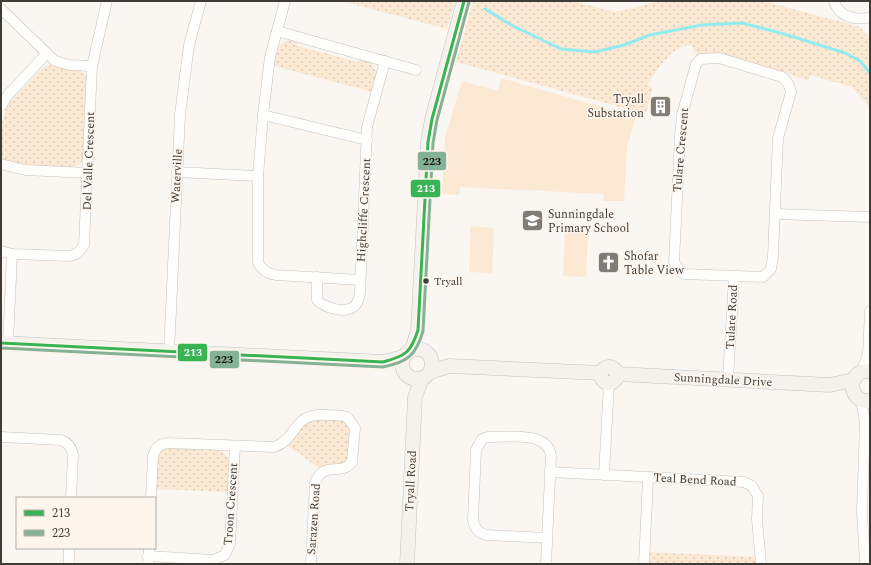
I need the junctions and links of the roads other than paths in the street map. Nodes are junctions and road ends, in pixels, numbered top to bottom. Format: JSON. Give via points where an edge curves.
{"nodes":[{"id":1,"x":107,"y":1,"type":"edge"},
{"id":2,"x":201,"y":1,"type":"edge"},
{"id":3,"x":286,"y":1,"type":"edge"},
{"id":4,"x":464,"y":1,"type":"edge"},
{"id":5,"x":834,"y":1,"type":"edge"},
{"id":6,"x":1,"y":9,"type":"edge"},
{"id":7,"x":870,"y":17,"type":"edge"},
{"id":8,"x":277,"y":31,"type":"junction"},
{"id":9,"x":46,"y":54,"type":"junction"},
{"id":10,"x":385,"y":61,"type":"junction"},
{"id":11,"x":92,"y":66,"type":"junction"},
{"id":12,"x":416,"y":70,"type":"dead end"},
{"id":13,"x":1,"y":106,"type":"edge"},
{"id":14,"x":264,"y":115,"type":"junction"},
{"id":15,"x":366,"y":140,"type":"junction"},
{"id":16,"x":1,"y":164,"type":"edge"},
{"id":17,"x":177,"y":172,"type":"junction"},
{"id":18,"x":88,"y":173,"type":"junction"},
{"id":19,"x":258,"y":176,"type":"junction"},
{"id":20,"x":775,"y":214,"type":"junction"},
{"id":21,"x":870,"y":217,"type":"edge"},
{"id":22,"x":1,"y":251,"type":"edge"},
{"id":23,"x":12,"y":254,"type":"junction"},
{"id":24,"x":317,"y":277,"type":"junction"},
{"id":25,"x":734,"y":277,"type":"junction"},
{"id":26,"x":360,"y":280,"type":"junction"},
{"id":27,"x":870,"y":311,"type":"edge"},
{"id":28,"x":4,"y":343,"type":"edge"},
{"id":29,"x":169,"y":353,"type":"junction"},
{"id":30,"x":417,"y":354,"type":"junction"},
{"id":31,"x":384,"y":362,"type":"junction"},
{"id":32,"x":449,"y":366,"type":"junction"},
{"id":33,"x":864,"y":368,"type":"edge"},
{"id":34,"x":405,"y":374,"type":"junction"},
{"id":35,"x":426,"y":375,"type":"junction"},
{"id":36,"x":609,"y":377,"type":"junction"},
{"id":37,"x":728,"y":380,"type":"junction"},
{"id":38,"x":830,"y":385,"type":"junction"},
{"id":39,"x":415,"y":398,"type":"junction"},
{"id":40,"x":864,"y":401,"type":"edge"},
{"id":41,"x":1,"y":438,"type":"edge"},
{"id":42,"x":235,"y":446,"type":"junction"},
{"id":43,"x":550,"y":472,"type":"junction"},
{"id":44,"x":319,"y":474,"type":"joint"},
{"id":45,"x":604,"y":475,"type":"junction"},
{"id":46,"x":648,"y":478,"type":"junction"},
{"id":47,"x":71,"y":497,"type":"edge"},
{"id":48,"x":151,"y":497,"type":"edge"},
{"id":49,"x":547,"y":538,"type":"junction"},
{"id":50,"x":69,"y":549,"type":"edge"},
{"id":51,"x":148,"y":556,"type":"edge"},
{"id":52,"x":69,"y":564,"type":"edge"},
{"id":53,"x":311,"y":564,"type":"edge"},
{"id":54,"x":407,"y":564,"type":"edge"},
{"id":55,"x":546,"y":564,"type":"edge"},
{"id":56,"x":644,"y":564,"type":"edge"},
{"id":57,"x":761,"y":564,"type":"edge"},
{"id":58,"x":864,"y":564,"type":"edge"}],
"edges":[{"from":1,"to":11,"type":"street","name":"Del Valle Crescent"},
{"from":2,"to":17,"type":"street","name":"Waterville","via":[[184,76]]},
{"from":3,"to":8,"type":"street","name":"Highcliffe Crescent"},
{"from":4,"to":30,"type":"street","via":[[428,142]]},
{"from":5,"to":7,"type":"street","via":[[838,10],[846,16],[861,19]]},
{"from":6,"to":9,"type":"street"},
{"from":8,"to":10,"type":"street"},
{"from":8,"to":14,"type":"street","name":"Highcliffe Crescent","via":[[270,57]]},
{"from":9,"to":11,"type":"street","via":[[55,61],[70,65]]},
{"from":9,"to":13,"type":"street"},
{"from":10,"to":12,"type":"street"},
{"from":10,"to":15,"type":"street","name":"Highcliffe Crescent","via":[[367,127]]},
{"from":11,"to":18,"type":"street","name":"Del Valle Crescent"},
{"from":14,"to":15,"type":"street"},
{"from":14,"to":19,"type":"street","name":"Highcliffe Crescent"},
{"from":15,"to":26,"type":"street","name":"Highcliffe Crescent"},
{"from":16,"to":18,"type":"street","via":[[25,170]]},
{"from":17,"to":19,"type":"street"},
{"from":17,"to":29,"type":"street","name":"Waterville"},
{"from":18,"to":23,"type":"street","name":"Del Valle Crescent","via":[[85,236],[81,251],[70,256]]},
{"from":19,"to":24,"type":"street","name":"Highcliffe Crescent","via":[[258,263],[269,274]]},
{"from":20,"to":21,"type":"street"},
{"from":20,"to":25,"type":"street","name":"Tulare Road","via":[[773,256],[768,274],[754,278]]},
{"from":20,"to":25,"type":"street","name":"Tulare Crescent","via":[[778,138],[790,92],[788,82],[782,77],[719,58],[701,59],[692,72],[682,115],[674,262],[684,274]]},
{"from":22,"to":23,"type":"street","name":"Del Valle Crescent"},
{"from":23,"to":28,"type":"street"},
{"from":24,"to":26,"type":"street","name":"Highcliffe Crescent"},
{"from":24,"to":26,"type":"street","name":"Highcliffe Crescent","via":[[317,300],[332,308],[352,308],[358,302]]},
{"from":25,"to":37,"type":"street","name":"Tulare Road"},
{"from":27,"to":33,"type":"street"},
{"from":28,"to":29,"type":"street"},
{"from":29,"to":31,"type":"street"},
{"from":30,"to":31,"type":"street"},
{"from":30,"to":32,"type":"street","name":"Sunningdale Drive"},
{"from":30,"to":34,"type":"street","via":[[401,365]]},
{"from":30,"to":35,"type":"street","via":[[432,364]]},
{"from":31,"to":34,"type":"street"},
{"from":32,"to":35,"type":"street","name":"Sunningdale Drive"},
{"from":32,"to":36,"type":"street","name":"Sunningdale Drive"},
{"from":33,"to":38,"type":"street","name":"Sunningdale Drive"},
{"from":33,"to":40,"type":"street","via":[[853,392]]},
{"from":34,"to":35,"type":"street","via":[[415,379]]},
{"from":34,"to":39,"type":"street","name":"Tryall Road"},
{"from":35,"to":39,"type":"street","name":"Tryall Road"},
{"from":36,"to":37,"type":"street","name":"Sunningdale Drive"},
{"from":36,"to":45,"type":"street"},
{"from":37,"to":38,"type":"street","name":"Sunningdale Drive"},
{"from":38,"to":40,"type":"street","name":"Sunningdale Drive"},
{"from":39,"to":54,"type":"street","name":"Tryall Road"},
{"from":40,"to":58,"type":"street"},
{"from":41,"to":47,"type":"street","via":[[61,440],[67,443],[73,455]]},
{"from":42,"to":44,"type":"street","name":"Troon Crescent","via":[[274,447],[285,440],[304,418],[311,414],[343,416],[351,420],[355,428],[352,462],[344,468],[326,469]]},
{"from":42,"to":48,"type":"street","name":"Troon Crescent","via":[[167,442],[161,444],[153,456]]},
{"from":42,"to":51,"type":"street","name":"Troon Crescent","via":[[230,544],[225,555],[213,560]]},
{"from":43,"to":45,"type":"street","name":"Teal Bend Road"},
{"from":43,"to":49,"type":"street"},
{"from":43,"to":49,"type":"street","via":[[550,449],[537,439],[488,437],[478,444],[473,520],[478,531],[486,535]]},
{"from":44,"to":53,"type":"street","name":"Sarazen Road","via":[[315,483]]},
{"from":45,"to":46,"type":"street","name":"Teal Bend Road"},
{"from":46,"to":56,"type":"street"},
{"from":46,"to":57,"type":"street","name":"Teal Bend Road","via":[[744,482],[752,486],[758,496],[757,519]]},
{"from":49,"to":55,"type":"street"},
{"from":50,"to":52,"type":"street"}]}
